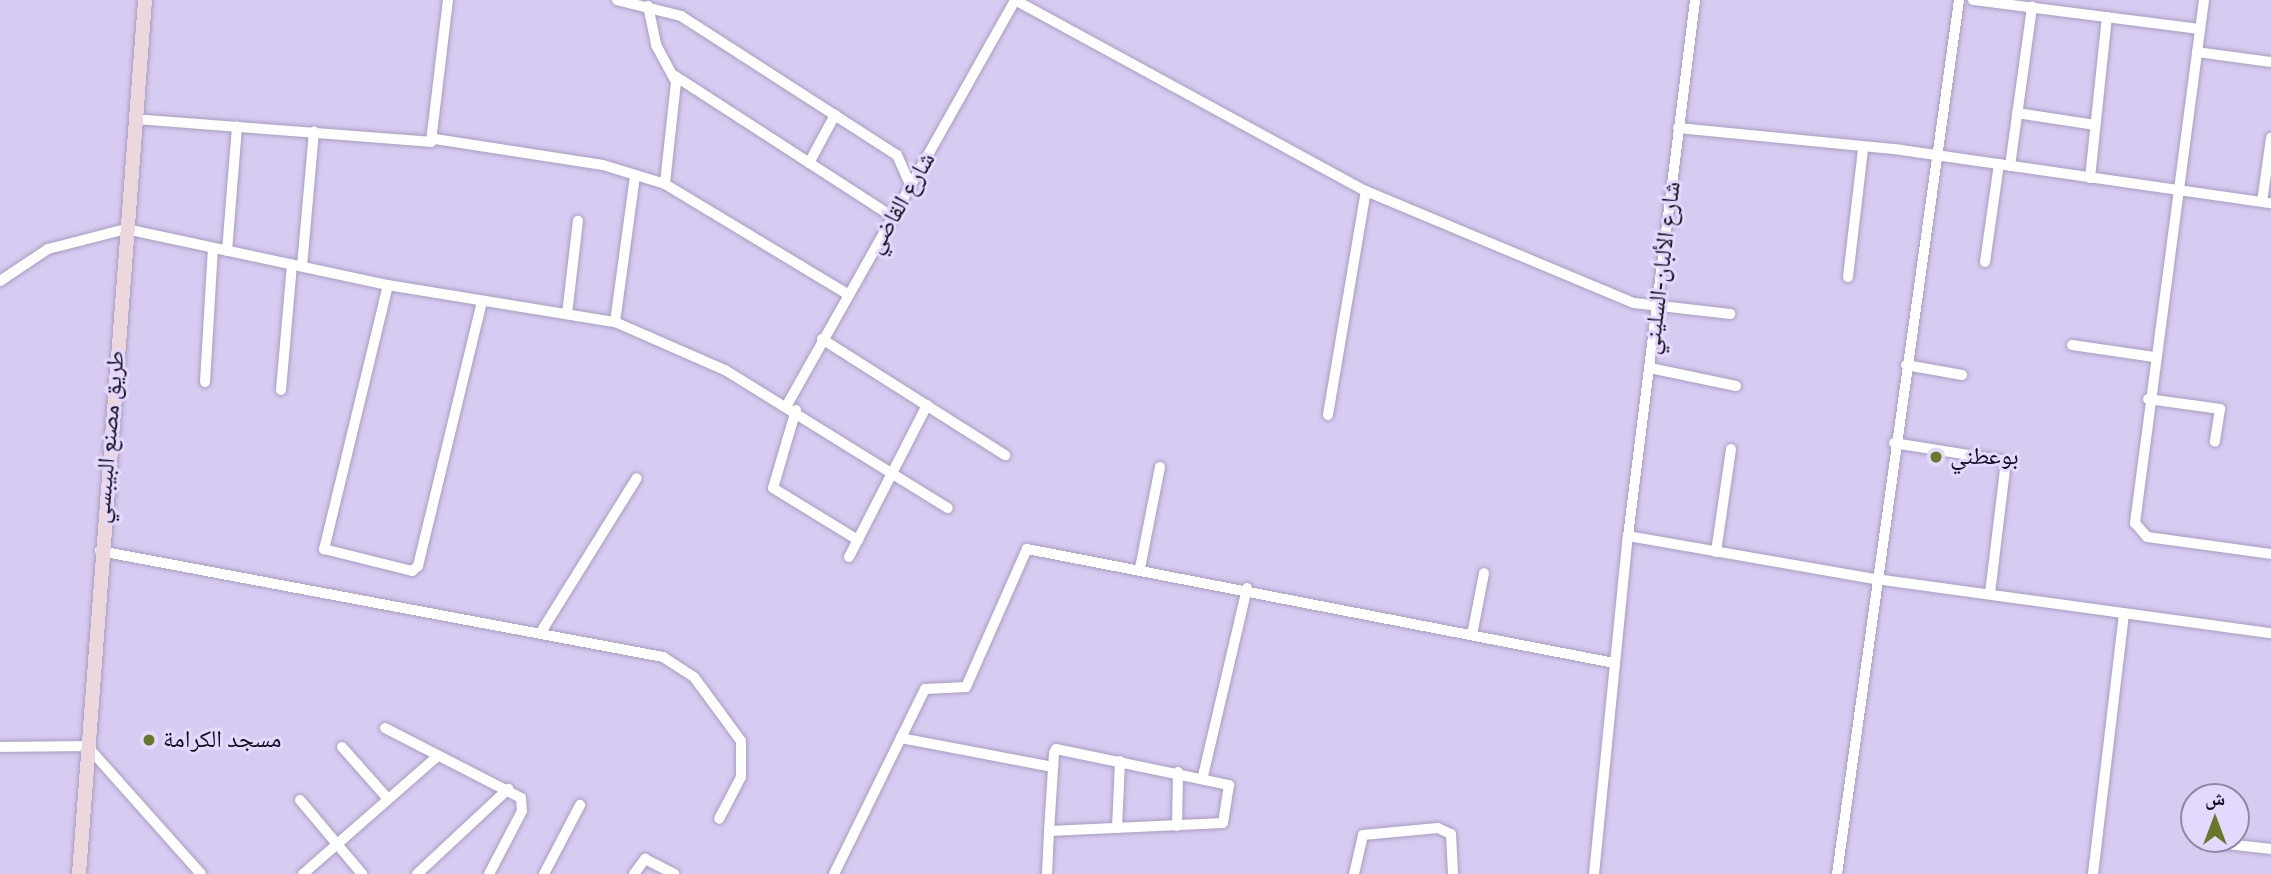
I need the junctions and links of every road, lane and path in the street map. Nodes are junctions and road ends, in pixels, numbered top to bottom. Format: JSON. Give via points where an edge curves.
{"nodes":[{"id":1,"x":145,"y":0,"type":"edge"},
{"id":2,"x":448,"y":0,"type":"edge"},
{"id":3,"x":617,"y":0,"type":"edge"},
{"id":4,"x":1015,"y":0,"type":"edge"},
{"id":5,"x":1695,"y":0,"type":"edge"},
{"id":6,"x":1959,"y":0,"type":"edge"},
{"id":7,"x":1973,"y":0,"type":"edge"},
{"id":8,"x":2204,"y":0,"type":"edge"},
{"id":9,"x":641,"y":3,"type":"edge"},
{"id":10,"x":2032,"y":8,"type":"junction"},
{"id":11,"x":2107,"y":17,"type":"junction"},
{"id":12,"x":2200,"y":29,"type":"junction"},
{"id":13,"x":2197,"y":52,"type":"junction"},
{"id":14,"x":2271,"y":62,"type":"edge"},
{"id":15,"x":675,"y":76,"type":"junction"},
{"id":16,"x":2017,"y":113,"type":"junction"},
{"id":17,"x":835,"y":115,"type":"junction"},
{"id":18,"x":135,"y":119,"type":"junction"},
{"id":19,"x":2095,"y":125,"type":"junction"},
{"id":20,"x":237,"y":126,"type":"junction"},
{"id":21,"x":1678,"y":128,"type":"junction"},
{"id":22,"x":314,"y":132,"type":"junction"},
{"id":23,"x":2271,"y":138,"type":"edge"},
{"id":24,"x":435,"y":139,"type":"junction"},
{"id":25,"x":1863,"y":149,"type":"junction"},
{"id":26,"x":1939,"y":155,"type":"junction"},
{"id":27,"x":809,"y":163,"type":"junction"},
{"id":28,"x":2005,"y":165,"type":"junction"},
{"id":29,"x":635,"y":176,"type":"junction"},
{"id":30,"x":2090,"y":178,"type":"junction"},
{"id":31,"x":665,"y":184,"type":"junction"},
{"id":32,"x":911,"y":187,"type":"junction"},
{"id":33,"x":1366,"y":191,"type":"junction"},
{"id":34,"x":2178,"y":191,"type":"junction"},
{"id":35,"x":2267,"y":203,"type":"edge"},
{"id":36,"x":893,"y":218,"type":"junction"},
{"id":37,"x":578,"y":221,"type":"dead end"},
{"id":38,"x":126,"y":229,"type":"junction"},
{"id":39,"x":214,"y":248,"type":"junction"},
{"id":40,"x":227,"y":251,"type":"junction"},
{"id":41,"x":1985,"y":261,"type":"dead end"},
{"id":42,"x":297,"y":265,"type":"junction"},
{"id":43,"x":1848,"y":277,"type":"dead end"},
{"id":44,"x":0,"y":281,"type":"edge"},
{"id":45,"x":388,"y":285,"type":"junction"},
{"id":46,"x":846,"y":293,"type":"junction"},
{"id":47,"x":482,"y":302,"type":"junction"},
{"id":48,"x":1658,"y":305,"type":"junction"},
{"id":49,"x":567,"y":314,"type":"junction"},
{"id":50,"x":1730,"y":314,"type":"dead end"},
{"id":51,"x":615,"y":322,"type":"junction"},
{"id":52,"x":822,"y":340,"type":"junction"},
{"id":53,"x":2072,"y":345,"type":"dead end"},
{"id":54,"x":2154,"y":357,"type":"junction"},
{"id":55,"x":1906,"y":365,"type":"junction"},
{"id":56,"x":1650,"y":368,"type":"junction"},
{"id":57,"x":1962,"y":375,"type":"dead end"},
{"id":58,"x":205,"y":382,"type":"dead end"},
{"id":59,"x":1737,"y":386,"type":"dead end"},
{"id":60,"x":281,"y":390,"type":"dead end"},
{"id":61,"x":2148,"y":399,"type":"junction"},
{"id":62,"x":927,"y":405,"type":"junction"},
{"id":63,"x":791,"y":408,"type":"junction"},
{"id":64,"x":1328,"y":415,"type":"dead end"},
{"id":65,"x":2215,"y":442,"type":"dead end"},
{"id":66,"x":1894,"y":443,"type":"junction"},
{"id":67,"x":1731,"y":449,"type":"dead end"},
{"id":68,"x":1006,"y":455,"type":"dead end"},
{"id":69,"x":1160,"y":467,"type":"dead end"},
{"id":70,"x":894,"y":476,"type":"junction"},
{"id":71,"x":638,"y":478,"type":"dead end"},
{"id":72,"x":948,"y":508,"type":"dead end"},
{"id":73,"x":1628,"y":536,"type":"junction"},
{"id":74,"x":858,"y":540,"type":"junction"},
{"id":75,"x":100,"y":551,"type":"junction"},
{"id":76,"x":1716,"y":551,"type":"junction"},
{"id":77,"x":2271,"y":554,"type":"edge"},
{"id":78,"x":849,"y":557,"type":"dead end"},
{"id":79,"x":1140,"y":568,"type":"junction"},
{"id":80,"x":1484,"y":573,"type":"dead end"},
{"id":81,"x":1875,"y":579,"type":"junction"},
{"id":82,"x":1247,"y":588,"type":"junction"},
{"id":83,"x":1990,"y":593,"type":"junction"},
{"id":84,"x":2124,"y":615,"type":"junction"},
{"id":85,"x":541,"y":632,"type":"junction"},
{"id":86,"x":2271,"y":633,"type":"edge"},
{"id":87,"x":1472,"y":635,"type":"junction"},
{"id":88,"x":1614,"y":663,"type":"junction"},
{"id":89,"x":386,"y":728,"type":"dead end"},
{"id":90,"x":901,"y":738,"type":"junction"},
{"id":91,"x":87,"y":746,"type":"junction"},
{"id":92,"x":0,"y":747,"type":"edge"},
{"id":93,"x":342,"y":747,"type":"dead end"},
{"id":94,"x":438,"y":755,"type":"junction"},
{"id":95,"x":1120,"y":761,"type":"junction"},
{"id":96,"x":1053,"y":767,"type":"junction"},
{"id":97,"x":1178,"y":772,"type":"junction"},
{"id":98,"x":1203,"y":776,"type":"junction"},
{"id":99,"x":508,"y":789,"type":"junction"},
{"id":100,"x":388,"y":799,"type":"junction"},
{"id":101,"x":300,"y":800,"type":"dead end"},
{"id":102,"x":580,"y":804,"type":"dead end"},
{"id":103,"x":719,"y":819,"type":"dead end"},
{"id":104,"x":1177,"y":825,"type":"junction"},
{"id":105,"x":1117,"y":828,"type":"junction"},
{"id":106,"x":1049,"y":831,"type":"junction"},
{"id":107,"x":337,"y":845,"type":"junction"},
{"id":108,"x":2250,"y":847,"type":"edge"},
{"id":109,"x":2271,"y":849,"type":"edge"},
{"id":110,"x":79,"y":874,"type":"edge"},
{"id":111,"x":201,"y":874,"type":"edge"},
{"id":112,"x":303,"y":874,"type":"edge"},
{"id":113,"x":362,"y":874,"type":"edge"},
{"id":114,"x":416,"y":874,"type":"edge"},
{"id":115,"x":489,"y":874,"type":"edge"},
{"id":116,"x":544,"y":874,"type":"edge"},
{"id":117,"x":634,"y":874,"type":"edge"},
{"id":118,"x":674,"y":874,"type":"edge"},
{"id":119,"x":834,"y":874,"type":"edge"},
{"id":120,"x":1047,"y":874,"type":"edge"},
{"id":121,"x":1354,"y":874,"type":"edge"},
{"id":122,"x":1453,"y":874,"type":"edge"},
{"id":123,"x":1594,"y":874,"type":"edge"},
{"id":124,"x":1837,"y":874,"type":"edge"},
{"id":125,"x":2093,"y":874,"type":"edge"}],
"edges":[{"from":1,"to":18,"type":"main road","name":"طريق مصنع البيبسي"},
{"from":2,"to":24,"type":"street"},
{"from":3,"to":9,"type":"street"},
{"from":4,"to":32,"type":"street","name":"شارع القاضي"},
{"from":4,"to":33,"type":"street"},
{"from":5,"to":21,"type":"street","name":"شارع الألبان-السليني"},
{"from":6,"to":26,"type":"street"},
{"from":7,"to":10,"type":"street"},
{"from":8,"to":12,"type":"street"},
{"from":9,"to":15,"type":"street","via":[[656,45]]},
{"from":9,"to":17,"type":"street","via":[[681,16]]},
{"from":10,"to":11,"type":"street"},
{"from":10,"to":16,"type":"street"},
{"from":11,"to":12,"type":"street"},
{"from":11,"to":19,"type":"street"},
{"from":12,"to":13,"type":"street"},
{"from":13,"to":14,"type":"street"},
{"from":13,"to":34,"type":"street"},
{"from":15,"to":27,"type":"street"},
{"from":15,"to":31,"type":"street"},
{"from":16,"to":19,"type":"street"},
{"from":16,"to":28,"type":"street"},
{"from":17,"to":27,"type":"street"},
{"from":17,"to":32,"type":"street","via":[[897,155]]},
{"from":18,"to":20,"type":"street"},
{"from":18,"to":38,"type":"main road","name":"طريق مصنع البيبسي"},
{"from":19,"to":30,"type":"street"},
{"from":20,"to":22,"type":"street"},
{"from":20,"to":40,"type":"street"},
{"from":21,"to":25,"type":"street"},
{"from":21,"to":48,"type":"street","name":"شارع الألبان-السليني"},
{"from":22,"to":24,"type":"street"},
{"from":22,"to":42,"type":"street"},
{"from":23,"to":35,"type":"street"},
{"from":24,"to":29,"type":"street"},
{"from":25,"to":26,"type":"street"},
{"from":25,"to":43,"type":"street"},
{"from":26,"to":28,"type":"street"},
{"from":26,"to":55,"type":"street"},
{"from":27,"to":36,"type":"street"},
{"from":28,"to":30,"type":"street"},
{"from":28,"to":41,"type":"street"},
{"from":29,"to":31,"type":"street"},
{"from":29,"to":51,"type":"street"},
{"from":30,"to":34,"type":"street"},
{"from":31,"to":46,"type":"street"},
{"from":32,"to":36,"type":"street","name":"شارع القاضي"},
{"from":33,"to":48,"type":"street","via":[[1634,303]]},
{"from":33,"to":64,"type":"street"},
{"from":34,"to":35,"type":"street"},
{"from":34,"to":54,"type":"street"},
{"from":36,"to":46,"type":"street","name":"شارع القاضي"},
{"from":37,"to":49,"type":"street"},
{"from":38,"to":39,"type":"street"},
{"from":38,"to":44,"type":"street","via":[[48,249]]},
{"from":38,"to":75,"type":"main road","name":"طريق مصنع البيبسي"},
{"from":39,"to":40,"type":"street"},
{"from":39,"to":58,"type":"street"},
{"from":40,"to":42,"type":"street"},
{"from":42,"to":45,"type":"street"},
{"from":42,"to":60,"type":"street"},
{"from":45,"to":47,"type":"street"},
{"from":45,"to":47,"type":"street","via":[[324,549],[412,571],[418,566]]},
{"from":46,"to":52,"type":"street","name":"شارع القاضي"},
{"from":47,"to":49,"type":"street"},
{"from":48,"to":50,"type":"street"},
{"from":48,"to":56,"type":"street","name":"شارع الألبان-السليني"},
{"from":49,"to":51,"type":"street"},
{"from":51,"to":63,"type":"street"},
{"from":52,"to":62,"type":"street"},
{"from":52,"to":63,"type":"street","name":"شارع القاضي"},
{"from":53,"to":54,"type":"street"},
{"from":54,"to":61,"type":"street"},
{"from":55,"to":57,"type":"street"},
{"from":55,"to":66,"type":"street"},
{"from":56,"to":59,"type":"street"},
{"from":56,"to":73,"type":"street","name":"شارع الألبان-السليني"},
{"from":61,"to":65,"type":"street","via":[[2220,409]]},
{"from":61,"to":77,"type":"street","via":[[2135,512],[2139,533]]},
{"from":62,"to":68,"type":"street"},
{"from":62,"to":70,"type":"street"},
{"from":63,"to":70,"type":"street"},
{"from":63,"to":74,"type":"street","name":"شارع القاضي","via":[[773,488]]},
{"from":66,"to":81,"type":"street"},
{"from":66,"to":83,"type":"street","via":[[2006,461]]},
{"from":67,"to":76,"type":"street"},
{"from":69,"to":79,"type":"street"},
{"from":70,"to":72,"type":"street"},
{"from":70,"to":74,"type":"street"},
{"from":71,"to":85,"type":"street"},
{"from":73,"to":76,"type":"street"},
{"from":73,"to":88,"type":"street","name":"شارع الألبان-السليني"},
{"from":74,"to":78,"type":"street"},
{"from":75,"to":85,"type":"street"},
{"from":75,"to":91,"type":"main road","name":"طريق مصنع البيبسي"},
{"from":76,"to":81,"type":"street"},
{"from":79,"to":82,"type":"street"},
{"from":79,"to":90,"type":"street","via":[[1027,549],[966,687],[926,689]]},
{"from":80,"to":87,"type":"street"},
{"from":81,"to":83,"type":"street"},
{"from":81,"to":124,"type":"street"},
{"from":82,"to":87,"type":"street"},
{"from":82,"to":98,"type":"street"},
{"from":83,"to":84,"type":"street"},
{"from":84,"to":86,"type":"street"},
{"from":84,"to":125,"type":"street"},
{"from":85,"to":103,"type":"street","via":[[652,653],[694,677],[743,752],[741,777]]},
{"from":87,"to":88,"type":"street"},
{"from":88,"to":123,"type":"street","name":"شارع الألبان-السليني"},
{"from":89,"to":94,"type":"street"},
{"from":90,"to":96,"type":"street"},
{"from":90,"to":119,"type":"street"},
{"from":91,"to":92,"type":"street"},
{"from":91,"to":110,"type":"main road","name":"طريق مصنع البيبسي"},
{"from":91,"to":111,"type":"street"},
{"from":93,"to":100,"type":"street"},
{"from":94,"to":99,"type":"street"},
{"from":94,"to":100,"type":"street"},
{"from":95,"to":96,"type":"street","via":[[1060,747]]},
{"from":95,"to":97,"type":"street"},
{"from":95,"to":105,"type":"street"},
{"from":96,"to":106,"type":"street"},
{"from":97,"to":98,"type":"street"},
{"from":97,"to":104,"type":"street"},
{"from":98,"to":104,"type":"street","via":[[1229,785],[1227,821]]},
{"from":99,"to":114,"type":"street"},
{"from":99,"to":115,"type":"street","via":[[524,805]]},
{"from":100,"to":107,"type":"street"},
{"from":101,"to":107,"type":"street"},
{"from":102,"to":116,"type":"street"},
{"from":104,"to":105,"type":"street"},
{"from":105,"to":106,"type":"street"},
{"from":106,"to":120,"type":"street"},
{"from":107,"to":112,"type":"street"},
{"from":107,"to":113,"type":"street"},
{"from":108,"to":109,"type":"street"},
{"from":117,"to":118,"type":"street","via":[[645,859]]},
{"from":121,"to":122,"type":"street","via":[[1363,835],[1438,828],[1451,834]]}]}
